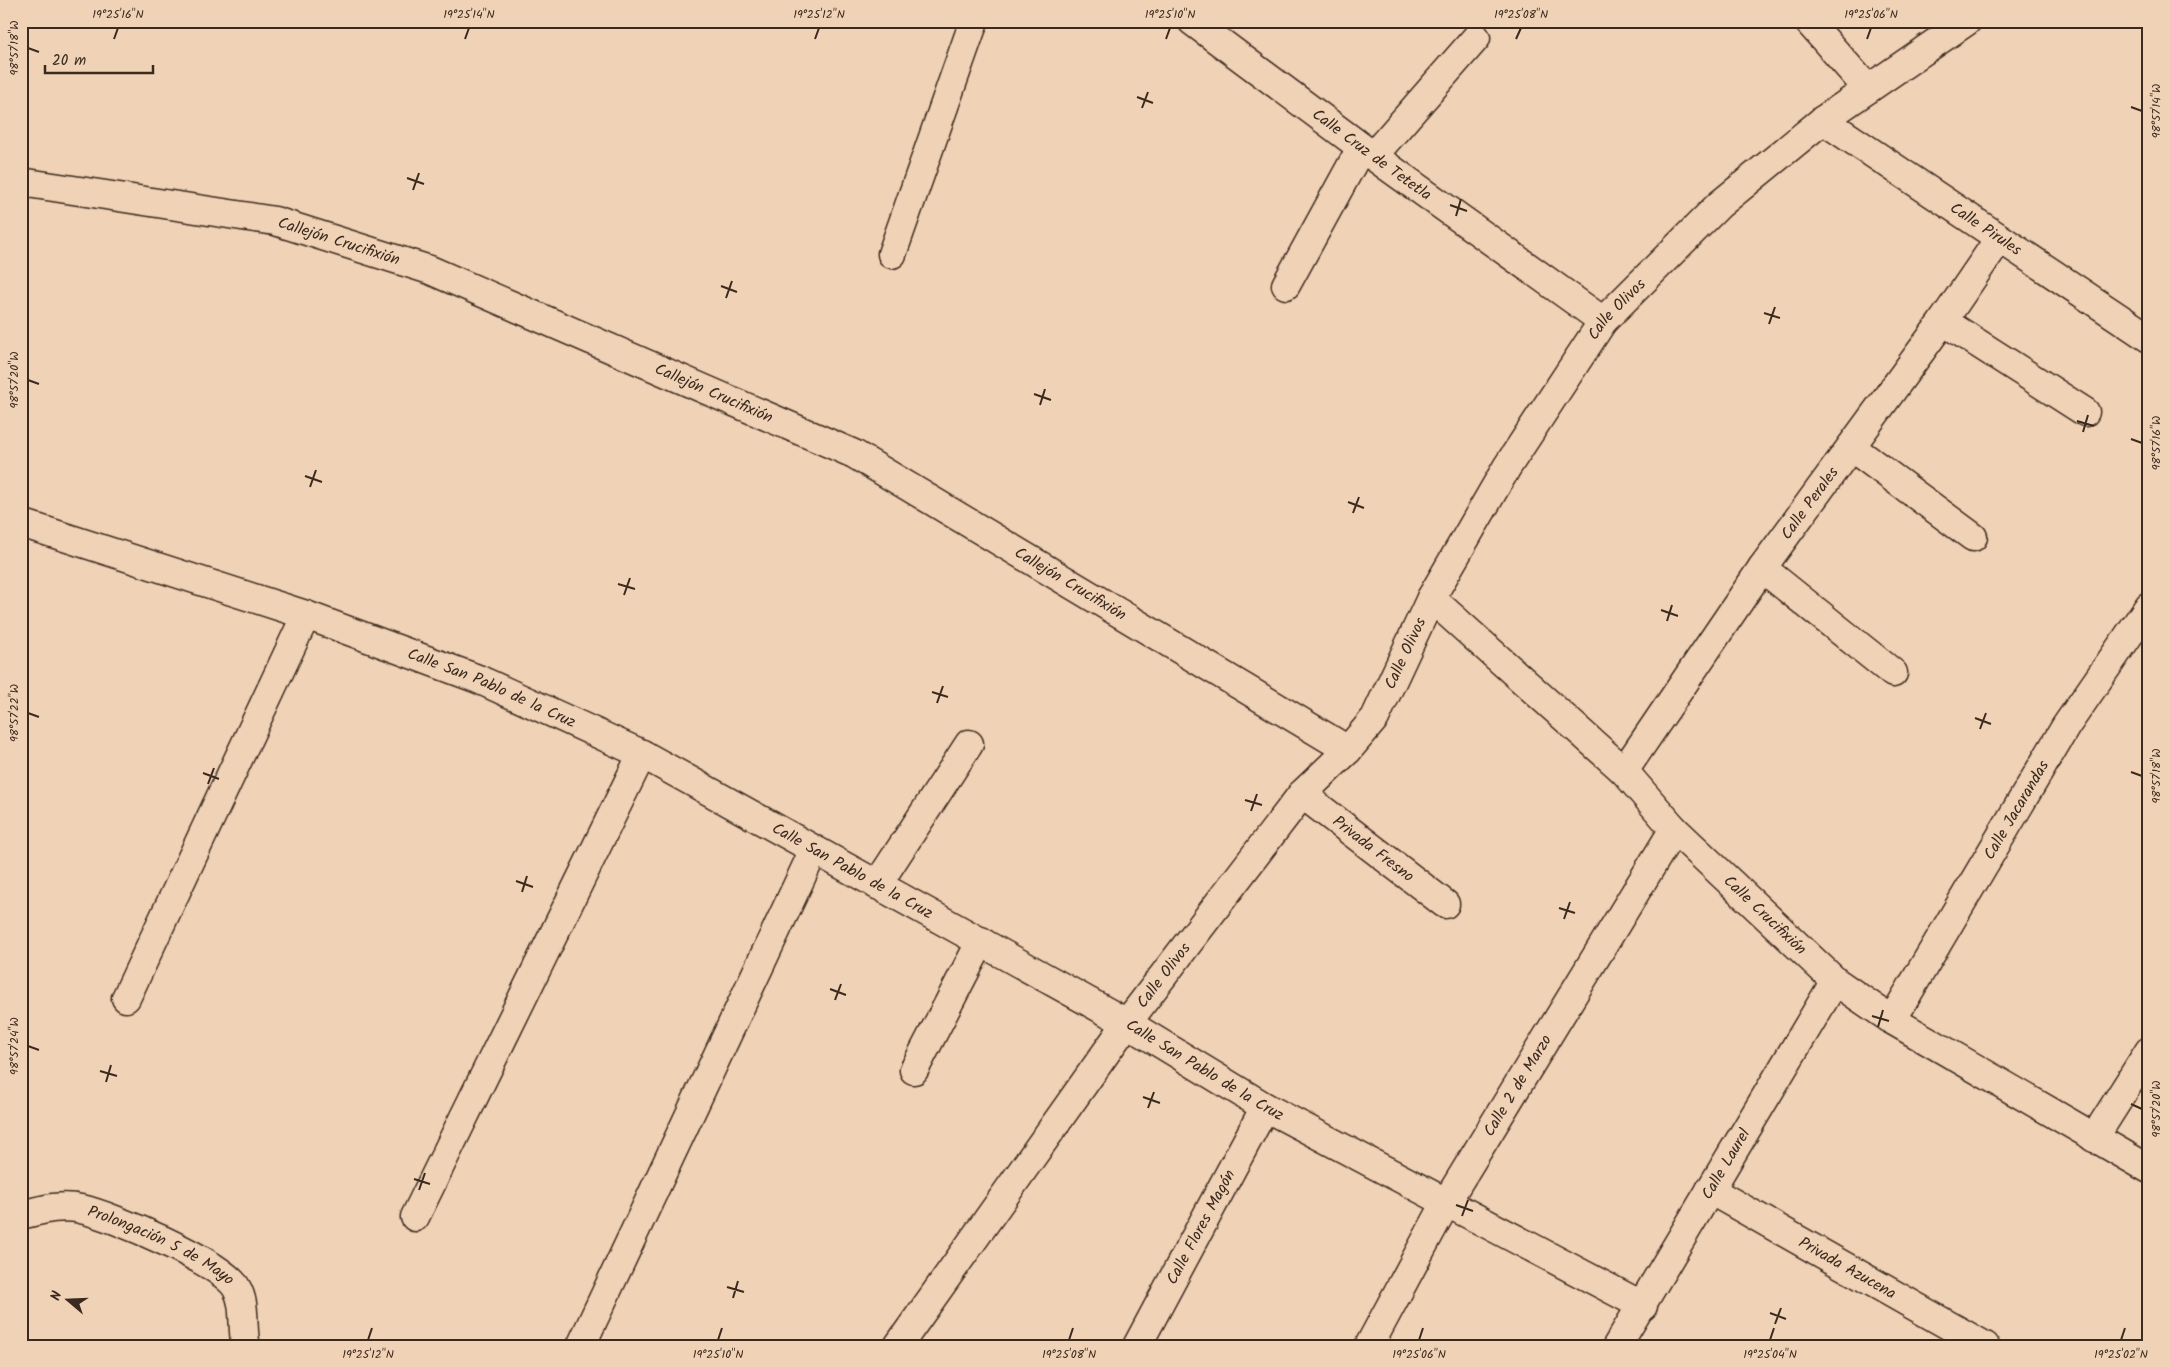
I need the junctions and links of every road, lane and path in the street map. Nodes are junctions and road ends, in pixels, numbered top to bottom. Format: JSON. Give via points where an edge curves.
{"nodes":[{"id":1,"x":974,"y":21,"type":"edge"},
{"id":2,"x":1192,"y":21,"type":"edge"},
{"id":3,"x":1808,"y":21,"type":"edge"},
{"id":4,"x":1967,"y":21,"type":"edge"},
{"id":5,"x":1476,"y":38,"type":"dead end"},
{"id":6,"x":1868,"y":89,"type":"junction"},
{"id":7,"x":1823,"y":120,"type":"junction"},
{"id":8,"x":1367,"y":152,"type":"junction"},
{"id":9,"x":21,"y":182,"type":"edge"},
{"id":10,"x":1999,"y":239,"type":"junction"},
{"id":11,"x":892,"y":254,"type":"dead end"},
{"id":12,"x":1286,"y":285,"type":"dead end"},
{"id":13,"x":1603,"y":320,"type":"junction"},
{"id":14,"x":1943,"y":320,"type":"junction"},
{"id":15,"x":2149,"y":338,"type":"edge"},
{"id":16,"x":2085,"y":412,"type":"dead end"},
{"id":17,"x":1851,"y":447,"type":"junction"},
{"id":18,"x":21,"y":523,"type":"edge"},
{"id":19,"x":1972,"y":536,"type":"dead end"},
{"id":20,"x":1762,"y":568,"type":"junction"},
{"id":21,"x":1430,"y":598,"type":"junction"},
{"id":22,"x":2149,"y":606,"type":"edge"},
{"id":23,"x":306,"y":615,"type":"junction"},
{"id":24,"x":1893,"y":673,"type":"dead end"},
{"id":25,"x":969,"y":744,"type":"dead end"},
{"id":26,"x":1348,"y":750,"type":"junction"},
{"id":27,"x":642,"y":754,"type":"junction"},
{"id":28,"x":1624,"y":770,"type":"junction"},
{"id":29,"x":1302,"y":794,"type":"junction"},
{"id":30,"x":1674,"y":829,"type":"junction"},
{"id":31,"x":814,"y":850,"type":"junction"},
{"id":32,"x":877,"y":885,"type":"junction"},
{"id":33,"x":1445,"y":904,"type":"dead end"},
{"id":34,"x":981,"y":940,"type":"junction"},
{"id":35,"x":1835,"y":982,"type":"junction"},
{"id":36,"x":126,"y":998,"type":"dead end"},
{"id":37,"x":1892,"y":1020,"type":"junction"},
{"id":38,"x":1127,"y":1022,"type":"junction"},
{"id":39,"x":2149,"y":1051,"type":"edge"},
{"id":40,"x":914,"y":1070,"type":"dead end"},
{"id":41,"x":1265,"y":1107,"type":"junction"},
{"id":42,"x":2094,"y":1138,"type":"junction"},
{"id":43,"x":2149,"y":1169,"type":"edge"},
{"id":44,"x":1710,"y":1190,"type":"junction"},
{"id":45,"x":1446,"y":1201,"type":"junction"},
{"id":46,"x":21,"y":1215,"type":"edge"},
{"id":47,"x":415,"y":1217,"type":"dead end"},
{"id":48,"x":1642,"y":1306,"type":"junction"},
{"id":49,"x":1627,"y":1342,"type":"edge"},
{"id":50,"x":246,"y":1346,"type":"edge"},
{"id":51,"x":581,"y":1346,"type":"edge"},
{"id":52,"x":898,"y":1346,"type":"edge"},
{"id":53,"x":1137,"y":1346,"type":"edge"},
{"id":54,"x":1369,"y":1346,"type":"edge"},
{"id":55,"x":1985,"y":1346,"type":"edge"}],
"edges":[{"from":1,"to":11,"type":"street"},
{"from":2,"to":8,"type":"street","name":"Calle Cruz de Tetetla"},
{"from":3,"to":6,"type":"street"},
{"from":4,"to":6,"type":"street","name":"Calle Olivos"},
{"from":5,"to":8,"type":"street"},
{"from":6,"to":7,"type":"street","name":"Calle Olivos"},
{"from":7,"to":10,"type":"street","name":"Calle Pirules"},
{"from":7,"to":13,"type":"street","name":"Calle Olivos","via":[[1719,205]]},
{"from":8,"to":12,"type":"street"},
{"from":8,"to":13,"type":"street","name":"Calle Cruz de Tetetla"},
{"from":9,"to":26,"type":"street","name":"Callejón Crucifixión","via":[[275,221],[430,270],[854,454]]},
{"from":10,"to":14,"type":"street","name":"Calle Perales"},
{"from":10,"to":15,"type":"street","name":"Calle Pirules"},
{"from":13,"to":21,"type":"street","name":"Calle Olivos","via":[[1507,467]]},
{"from":14,"to":16,"type":"street"},
{"from":14,"to":17,"type":"street","name":"Calle Perales"},
{"from":17,"to":19,"type":"street"},
{"from":17,"to":20,"type":"street","name":"Calle Perales"},
{"from":18,"to":23,"type":"street","name":"Calle San Pablo de la Cruz"},
{"from":20,"to":24,"type":"street"},
{"from":20,"to":28,"type":"street","name":"Calle Perales"},
{"from":21,"to":26,"type":"street","name":"Calle Olivos","via":[[1375,718]]},
{"from":21,"to":28,"type":"street","name":"Calle Crucifixión"},
{"from":22,"to":37,"type":"street","name":"Calle Jacarandas","via":[[2066,726]]},
{"from":23,"to":27,"type":"street","name":"Calle San Pablo de la Cruz","via":[[478,679]]},
{"from":23,"to":36,"type":"street"},
{"from":25,"to":32,"type":"street"},
{"from":26,"to":29,"type":"street","name":"Calle Olivos"},
{"from":27,"to":31,"type":"street","name":"Calle San Pablo de la Cruz"},
{"from":27,"to":47,"type":"street"},
{"from":28,"to":30,"type":"street","name":"Calle Crucifixión"},
{"from":29,"to":33,"type":"street","name":"Privada Fresno"},
{"from":29,"to":38,"type":"street","name":"Calle Olivos"},
{"from":30,"to":35,"type":"street","name":"Calle Crucifixión"},
{"from":30,"to":45,"type":"street","name":"Calle 2 de Marzo"},
{"from":31,"to":32,"type":"street","name":"Calle San Pablo de la Cruz"},
{"from":31,"to":51,"type":"street"},
{"from":32,"to":34,"type":"street","name":"Calle San Pablo de la Cruz"},
{"from":34,"to":38,"type":"street","name":"Calle San Pablo de la Cruz"},
{"from":34,"to":40,"type":"street"},
{"from":35,"to":37,"type":"street","name":"Calle Crucifixión"},
{"from":35,"to":44,"type":"street","name":"Calle Laurel"},
{"from":37,"to":42,"type":"street","name":"Calle Crucifixión"},
{"from":38,"to":41,"type":"street","name":"Calle San Pablo de la Cruz"},
{"from":38,"to":52,"type":"street","name":"Calle Olivos"},
{"from":39,"to":42,"type":"street"},
{"from":41,"to":45,"type":"street","name":"Calle San Pablo de la Cruz"},
{"from":41,"to":53,"type":"street","name":"Calle Flores Magón"},
{"from":42,"to":43,"type":"street","name":"Calle Crucifixión"},
{"from":44,"to":48,"type":"street","name":"Calle Laurel"},
{"from":44,"to":55,"type":"street","name":"Privada Azucena"},
{"from":45,"to":48,"type":"street","name":"Calle San Pablo de la Cruz"},
{"from":45,"to":54,"type":"street","name":"Calle 2 de Marzo"},
{"from":46,"to":50,"type":"street","name":"Prolongación 5 de Mayo","via":[[50,1207],[80,1209],[112,1219],[206,1261],[234,1285],[243,1299]]},
{"from":48,"to":49,"type":"street","name":"Calle Laurel"}]}
